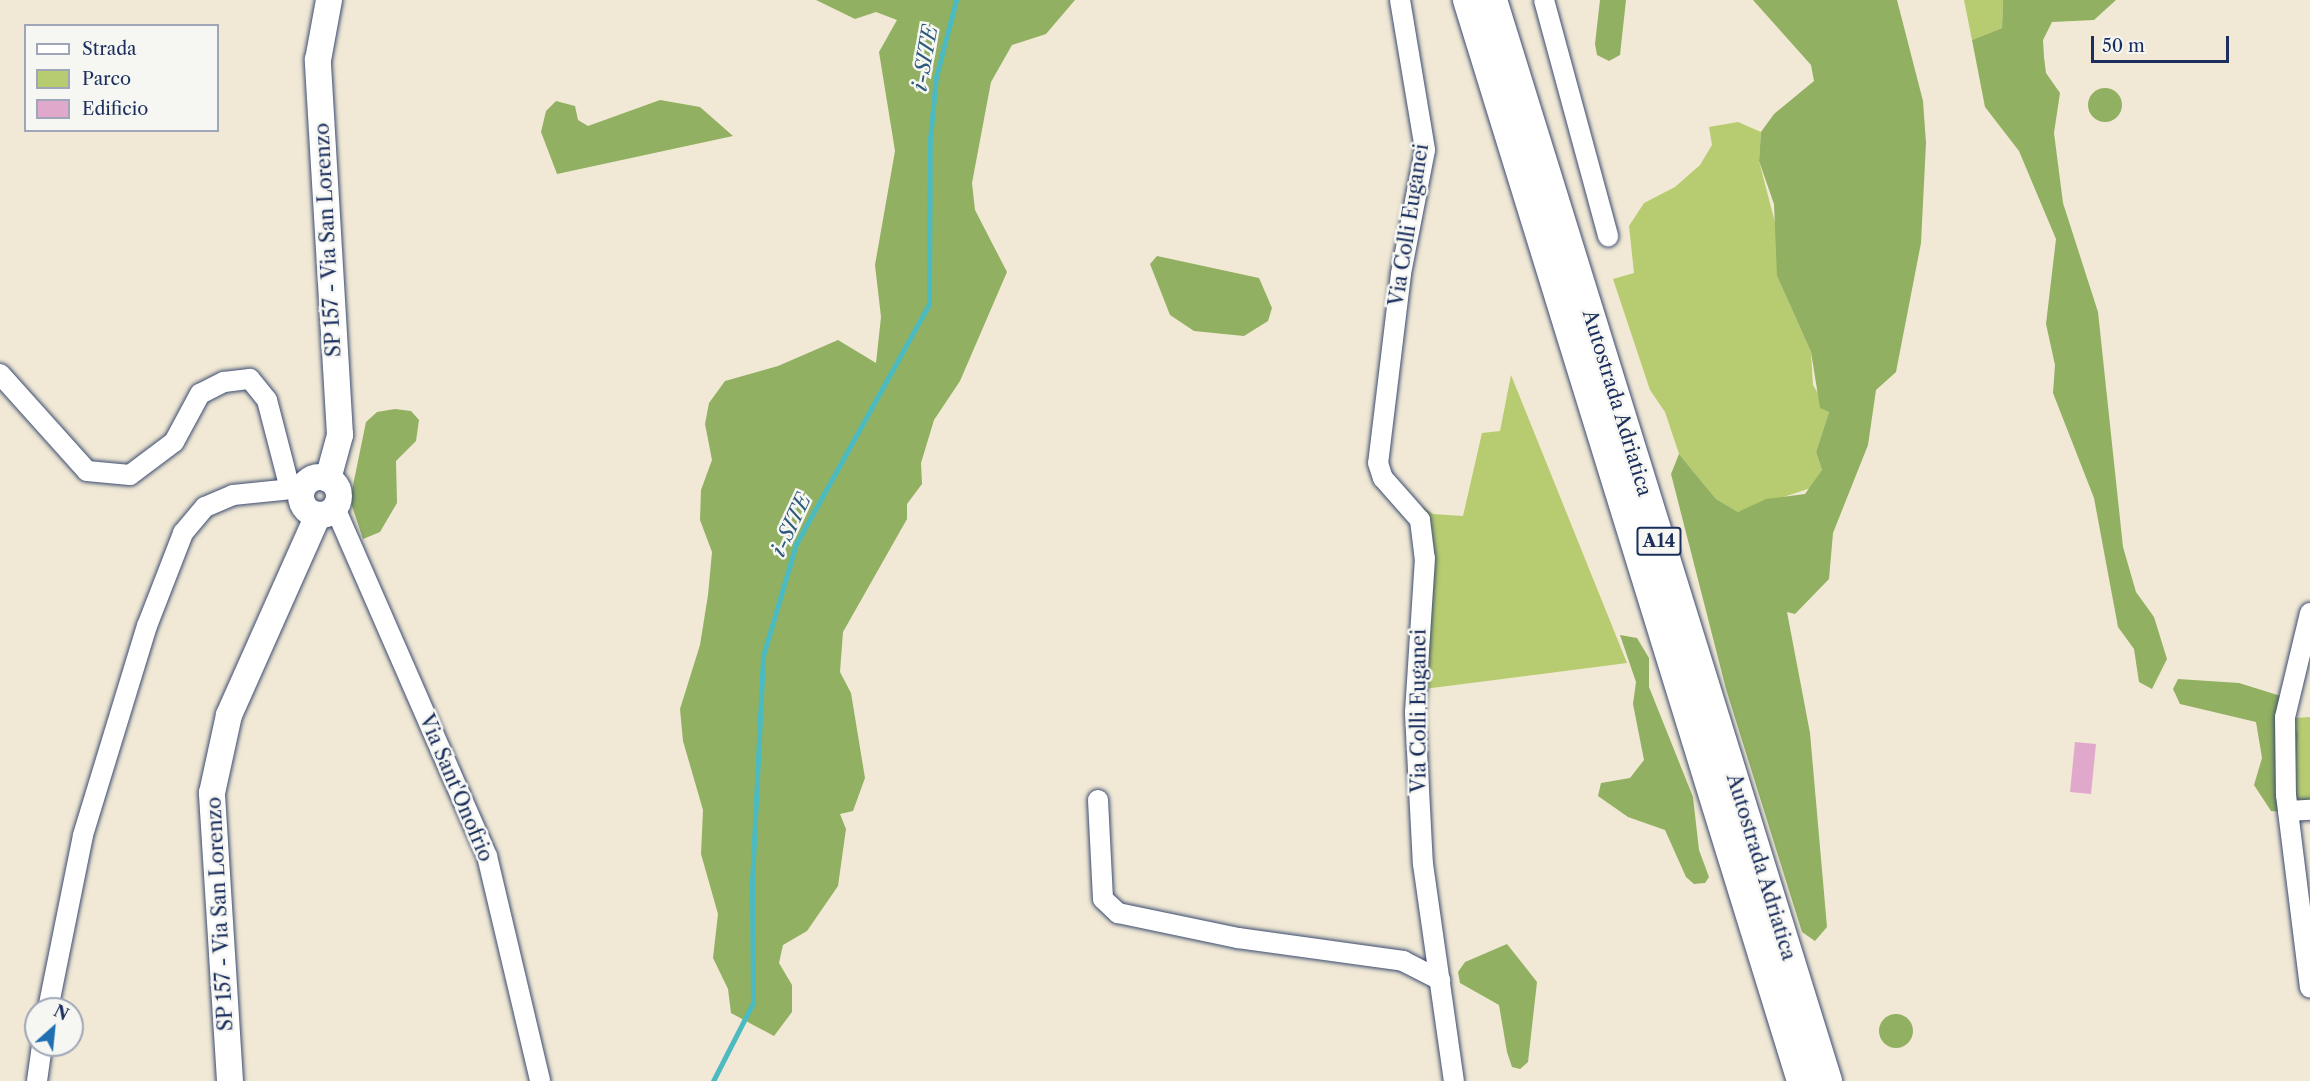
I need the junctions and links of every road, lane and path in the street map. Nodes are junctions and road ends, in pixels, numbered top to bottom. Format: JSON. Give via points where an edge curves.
{"nodes":[{"id":1,"x":330,"y":0,"type":"edge"},
{"id":2,"x":1400,"y":0,"type":"edge"},
{"id":3,"x":1467,"y":0,"type":"edge"},
{"id":4,"x":1493,"y":0,"type":"edge"},
{"id":5,"x":1544,"y":0,"type":"edge"},
{"id":6,"x":1608,"y":236,"type":"dead end"},
{"id":7,"x":0,"y":374,"type":"edge"},
{"id":8,"x":328,"y":479,"type":"junction"},
{"id":9,"x":296,"y":488,"type":"junction"},
{"id":10,"x":326,"y":511,"type":"junction"},
{"id":11,"x":2310,"y":613,"type":"edge"},
{"id":12,"x":1098,"y":800,"type":"dead end"},
{"id":13,"x":2310,"y":810,"type":"edge"},
{"id":14,"x":2288,"y":811,"type":"junction"},
{"id":15,"x":1440,"y":980,"type":"junction"},
{"id":16,"x":2310,"y":988,"type":"edge"},
{"id":17,"x":50,"y":997,"type":"edge"},
{"id":18,"x":40,"y":1057,"type":"edge"},
{"id":19,"x":37,"y":1081,"type":"edge"},
{"id":20,"x":230,"y":1081,"type":"edge"},
{"id":21,"x":540,"y":1081,"type":"edge"},
{"id":22,"x":1454,"y":1081,"type":"edge"},
{"id":23,"x":1801,"y":1081,"type":"edge"},
{"id":24,"x":1828,"y":1081,"type":"edge"}],
"edges":[{"from":1,"to":8,"type":"main road","name":"SP 157 - Via San Lorenzo","via":[[318,60],[340,435]]},
{"from":2,"to":15,"type":"street","name":"Via Colli Euganei","via":[[1425,150],[1401,274],[1378,463],[1383,478],[1420,520],[1425,558],[1415,713],[1423,864]]},
{"from":3,"to":23,"type":"highway","name":"Autostrada Adriatica","number":"A14"},
{"from":4,"to":24,"type":"highway","name":"Autostrada Adriatica","number":"A14"},
{"from":5,"to":6,"type":"street"},
{"from":7,"to":9,"type":"street","via":[[87,471],[130,474],[174,442],[200,394],[224,382],[250,379],[267,400]]},
{"from":8,"to":9,"type":"main road","via":[[310,480]]},
{"from":8,"to":10,"type":"main road","via":[[339,495]]},
{"from":9,"to":10,"type":"main road","via":[[303,506]]},
{"from":9,"to":17,"type":"street","via":[[233,495],[205,507],[183,533],[169,562],[82,835]]},
{"from":10,"to":20,"type":"main road","name":"SP 157 - Via San Lorenzo","via":[[229,715],[212,793]]},
{"from":10,"to":21,"type":"street","name":"Via Sant'Onofrio","via":[[487,856]]},
{"from":11,"to":14,"type":"street","via":[[2285,717]]},
{"from":12,"to":15,"type":"street","via":[[1103,899],[1118,913],[1238,938],[1403,961]]},
{"from":13,"to":14,"type":"street"},
{"from":14,"to":16,"type":"street"},
{"from":15,"to":22,"type":"street","name":"Via Colli Euganei"},
{"from":18,"to":19,"type":"street"}]}
